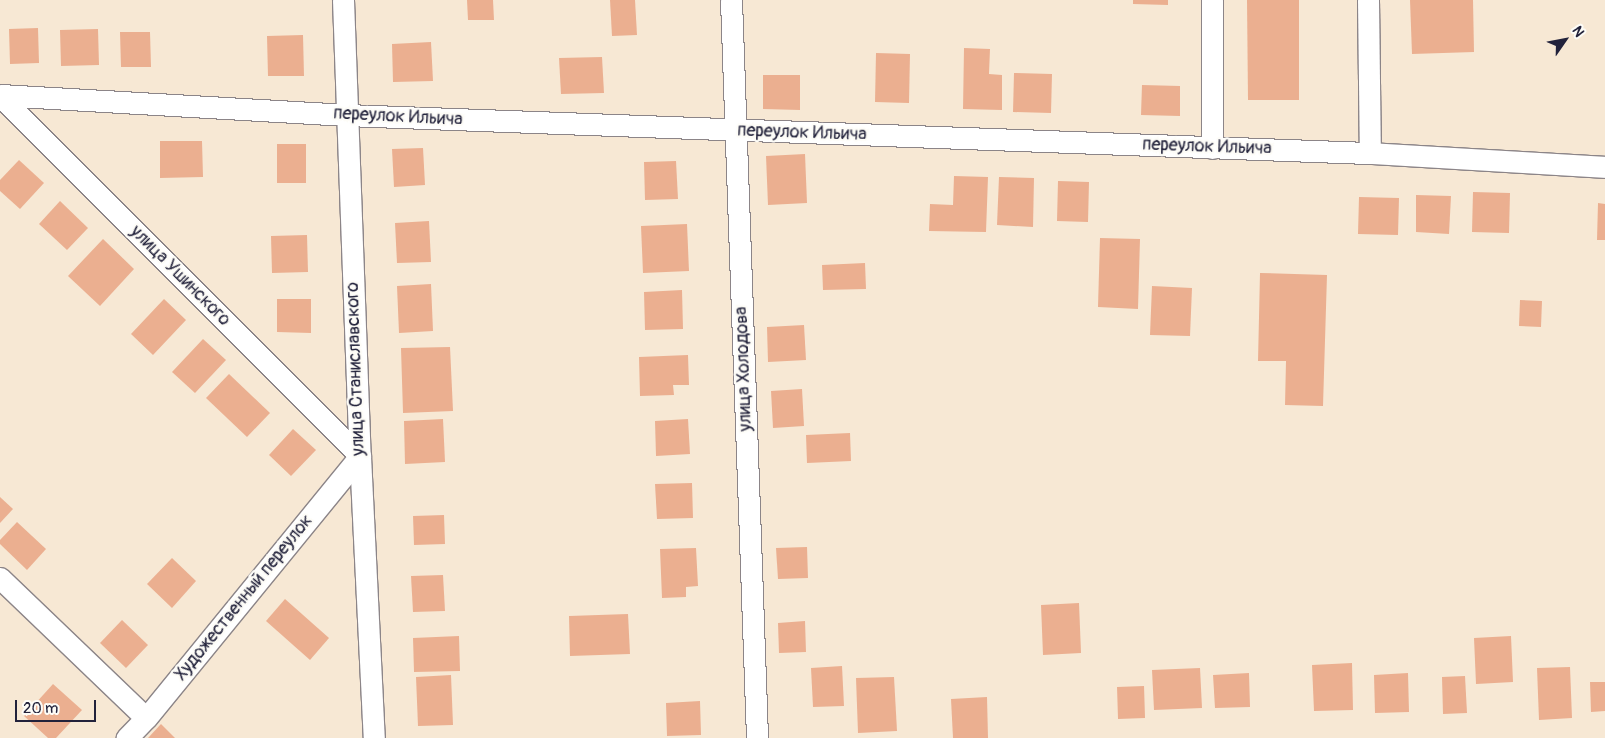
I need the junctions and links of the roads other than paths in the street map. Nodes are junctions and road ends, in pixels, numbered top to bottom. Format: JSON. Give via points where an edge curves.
{"nodes":[{"id":1,"x":343,"y":0,"type":"edge"},
{"id":2,"x":731,"y":0,"type":"edge"},
{"id":3,"x":1212,"y":0,"type":"edge"},
{"id":4,"x":1368,"y":0,"type":"edge"},
{"id":5,"x":0,"y":95,"type":"edge"},
{"id":6,"x":346,"y":115,"type":"junction"},
{"id":7,"x":736,"y":131,"type":"junction"},
{"id":8,"x":1212,"y":148,"type":"junction"},
{"id":9,"x":1370,"y":153,"type":"junction"},
{"id":10,"x":1605,"y":167,"type":"edge"},
{"id":11,"x":360,"y":456,"type":"junction"},
{"id":12,"x":0,"y":578,"type":"edge"},
{"id":13,"x":146,"y":718,"type":"junction"},
{"id":14,"x":127,"y":738,"type":"edge"},
{"id":15,"x":374,"y":738,"type":"edge"},
{"id":16,"x":757,"y":738,"type":"edge"}],
"edges":[{"from":1,"to":6,"type":"street","name":"улица Станиславского"},
{"from":2,"to":7,"type":"street","name":"улица Холодова"},
{"from":3,"to":8,"type":"street"},
{"from":4,"to":9,"type":"street"},
{"from":5,"to":6,"type":"street","name":"переулок Ильича"},
{"from":5,"to":11,"type":"street","name":"улица Ушинского"},
{"from":6,"to":7,"type":"street","name":"переулок Ильича"},
{"from":6,"to":11,"type":"street","name":"улица Станиславского"},
{"from":7,"to":8,"type":"street","name":"переулок Ильича"},
{"from":7,"to":16,"type":"street","name":"улица Холодова"},
{"from":8,"to":9,"type":"street","name":"переулок Ильича"},
{"from":9,"to":10,"type":"street","name":"переулок Ильича"},
{"from":11,"to":13,"type":"street","name":"Художественный переулок"},
{"from":11,"to":15,"type":"street","name":"улица Станиславского"},
{"from":12,"to":13,"type":"street"},
{"from":13,"to":14,"type":"street","name":"Художественный переулок"}]}
